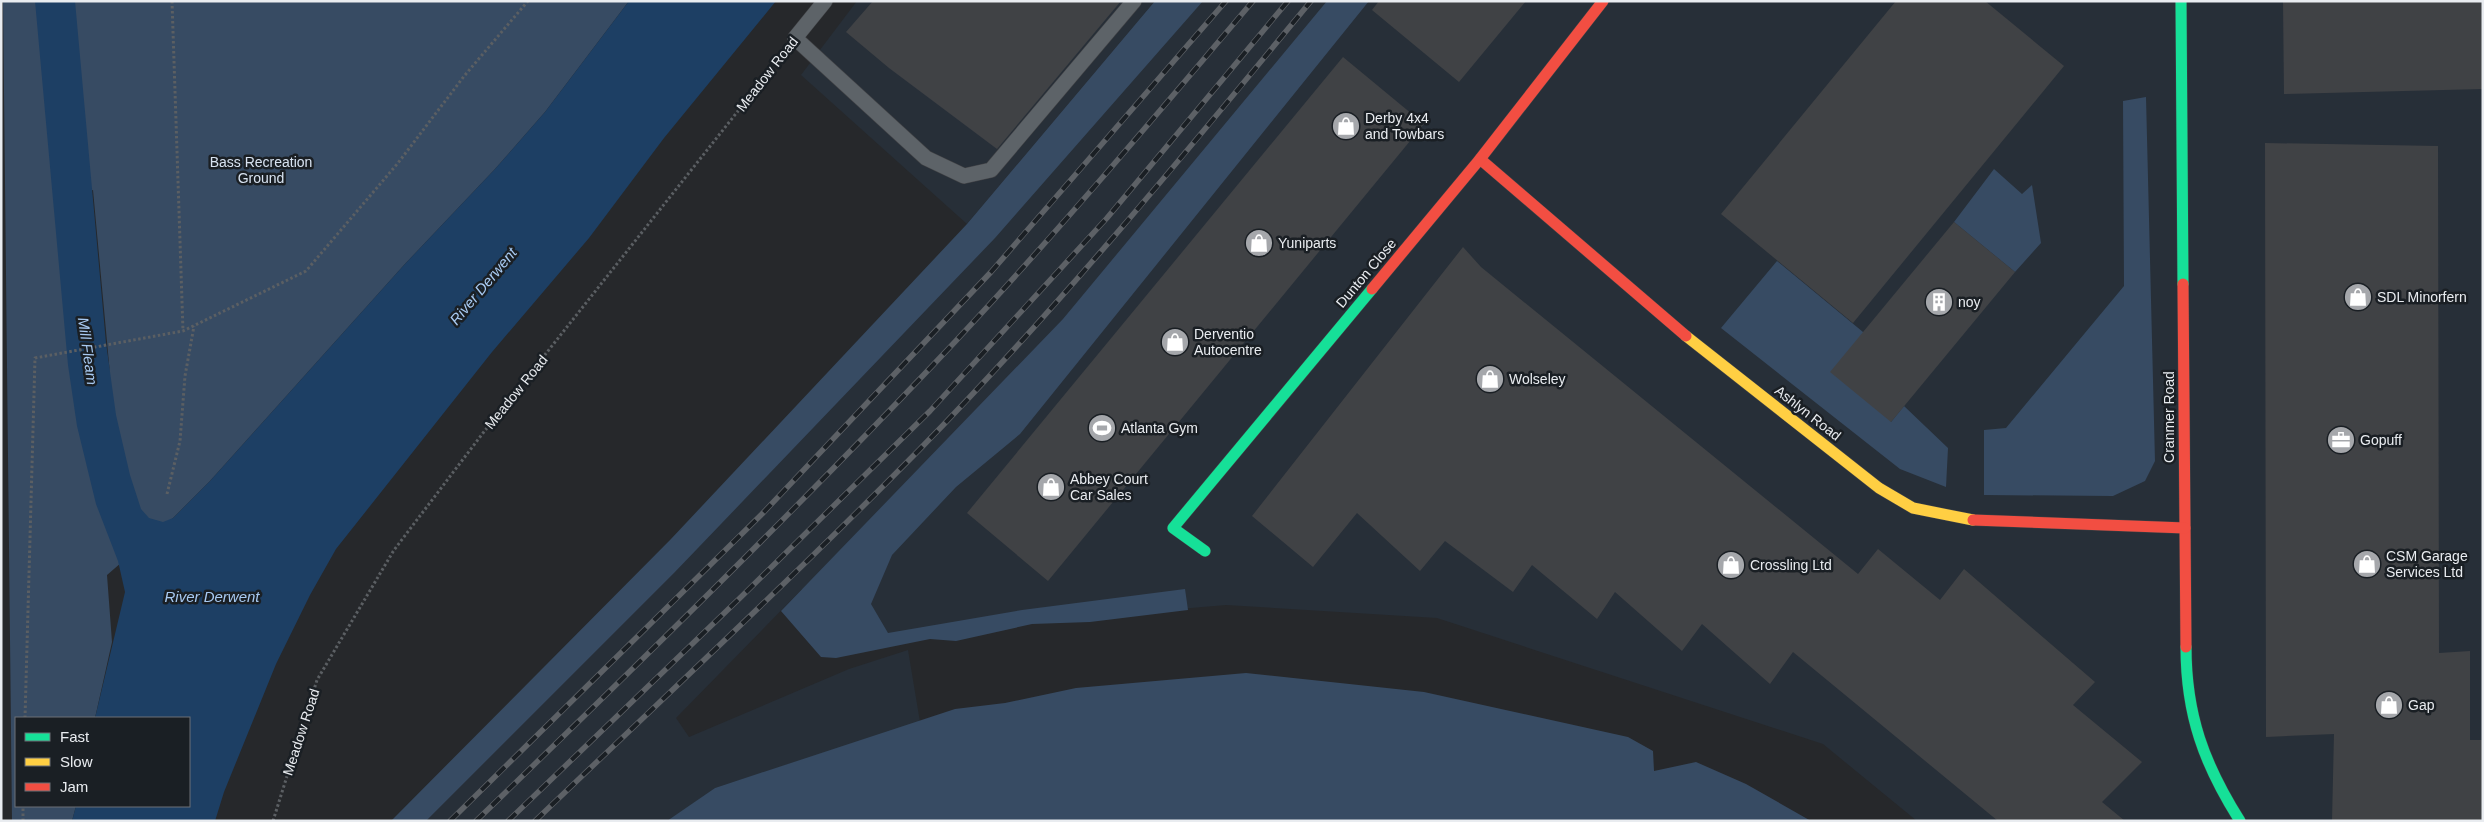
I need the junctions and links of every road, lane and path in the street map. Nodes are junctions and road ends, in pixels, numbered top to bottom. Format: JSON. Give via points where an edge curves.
{"nodes":[{"id":1,"x":172,"y":1,"type":"edge"},
{"id":2,"x":528,"y":1,"type":"edge"},
{"id":3,"x":825,"y":1,"type":"edge"},
{"id":4,"x":1134,"y":1,"type":"edge"},
{"id":5,"x":1603,"y":1,"type":"edge"},
{"id":6,"x":2181,"y":1,"type":"edge"},
{"id":7,"x":795,"y":38,"type":"junction"},
{"id":8,"x":1480,"y":159,"type":"junction"},
{"id":9,"x":194,"y":326,"type":"junction"},
{"id":10,"x":183,"y":331,"type":"junction"},
{"id":11,"x":167,"y":494,"type":"dead end"},
{"id":12,"x":2185,"y":528,"type":"junction"},
{"id":13,"x":1205,"y":551,"type":"dead end"},
{"id":14,"x":25,"y":717,"type":"edge"},
{"id":15,"x":24,"y":807,"type":"edge"},
{"id":16,"x":23,"y":821,"type":"edge"},
{"id":17,"x":273,"y":821,"type":"edge"},
{"id":18,"x":2240,"y":821,"type":"edge"}],
"edges":[{"from":1,"to":10,"type":"path"},
{"from":2,"to":9,"type":"path","via":[[306,271]]},
{"from":3,"to":7,"type":"lane","name":"Meadow Road"},
{"from":4,"to":7,"type":"lane","via":[[991,170],[964,176],[926,158]]},
{"from":5,"to":8,"type":"street","name":"Dunton Close"},
{"from":6,"to":12,"type":"street","name":"Cranmer Road"},
{"from":7,"to":17,"type":"path","name":"Meadow Road","via":[[483,432],[394,550],[317,680]]},
{"from":8,"to":12,"type":"street","name":"Ashlyn Road","via":[[1669,322],[1879,488],[1913,508],[1966,520]]},
{"from":8,"to":13,"type":"street","name":"Dunton Close","via":[[1173,528]]},
{"from":9,"to":10,"type":"path"},
{"from":9,"to":11,"type":"path","via":[[185,376],[180,441]]},
{"from":10,"to":14,"type":"path","via":[[35,358]]},
{"from":12,"to":18,"type":"street","name":"Cranmer Road","via":[[2186,658],[2192,707],[2203,752],[2217,784]]},
{"from":15,"to":16,"type":"path"}]}
